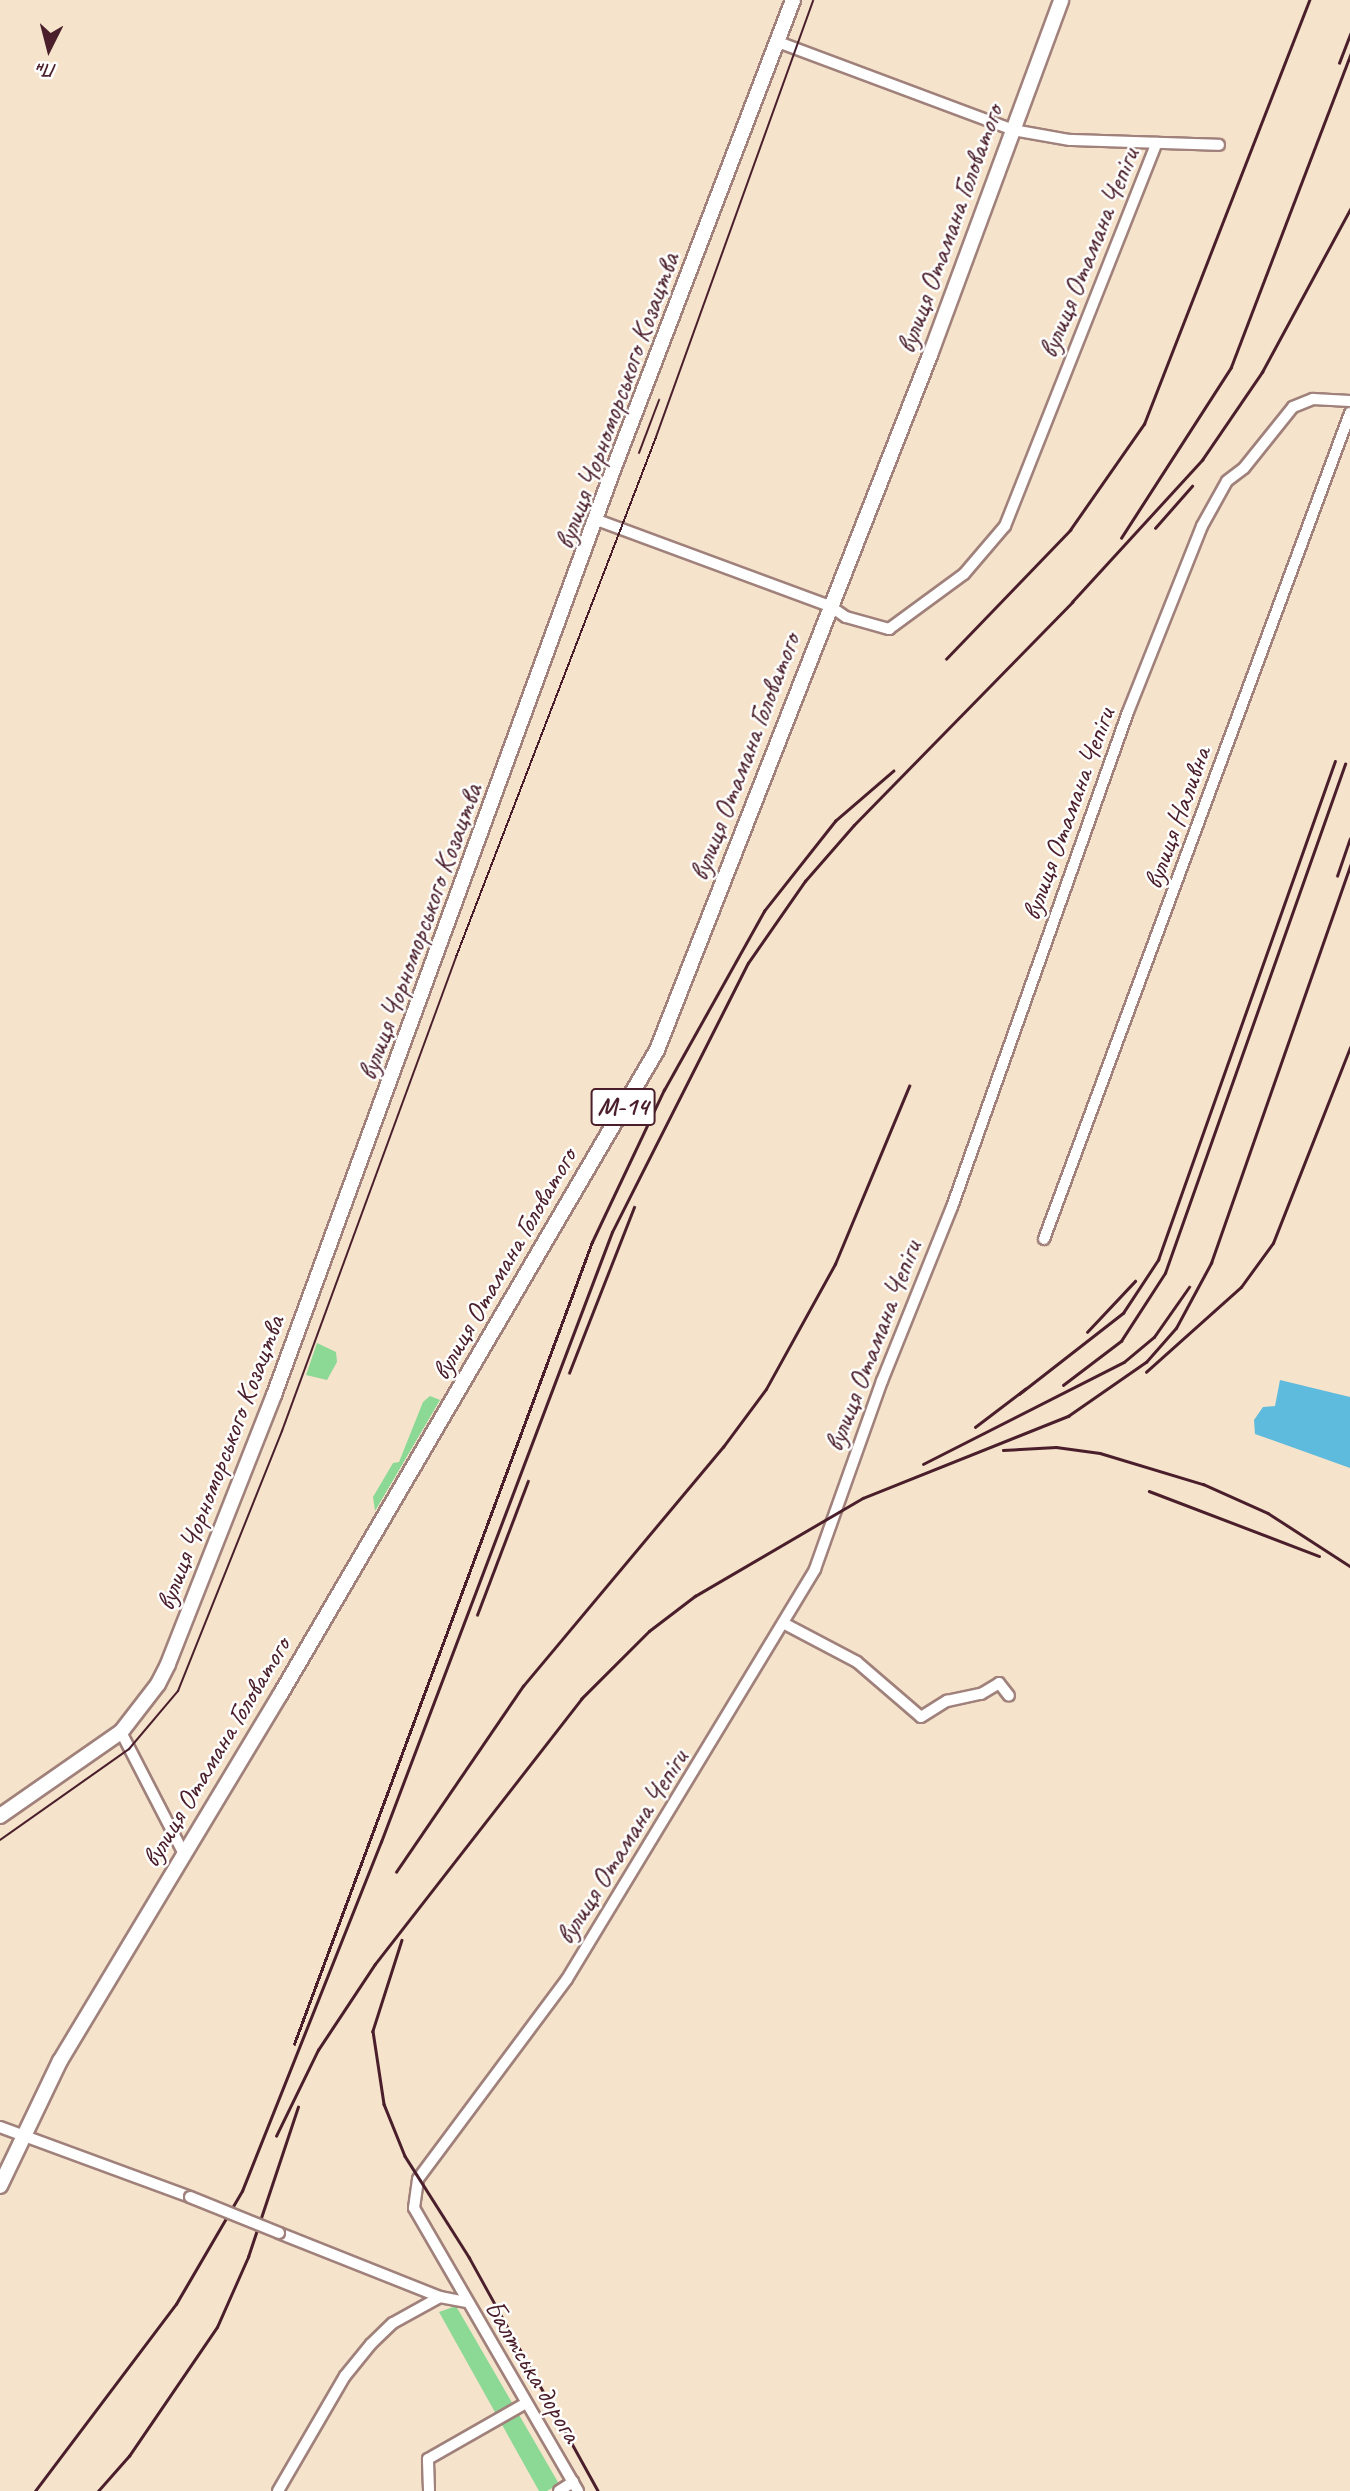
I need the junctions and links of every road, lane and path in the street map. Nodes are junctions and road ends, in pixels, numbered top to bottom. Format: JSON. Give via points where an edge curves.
{"nodes":[{"id":1,"x":793,"y":0,"type":"edge"},
{"id":2,"x":1061,"y":0,"type":"edge"},
{"id":3,"x":778,"y":42,"type":"junction"},
{"id":4,"x":1013,"y":130,"type":"junction"},
{"id":5,"x":1157,"y":143,"type":"junction"},
{"id":6,"x":1219,"y":145,"type":"dead end"},
{"id":7,"x":1350,"y":401,"type":"edge"},
{"id":8,"x":1350,"y":414,"type":"edge"},
{"id":9,"x":597,"y":520,"type":"junction"},
{"id":10,"x":830,"y":606,"type":"junction"},
{"id":11,"x":1044,"y":1238,"type":"dead end"},
{"id":12,"x":785,"y":1624,"type":"junction"},
{"id":13,"x":1009,"y":1696,"type":"dead end"},
{"id":14,"x":121,"y":1732,"type":"junction"},
{"id":15,"x":0,"y":1816,"type":"edge"},
{"id":16,"x":183,"y":1852,"type":"junction"},
{"id":17,"x":0,"y":2127,"type":"edge"},
{"id":18,"x":22,"y":2135,"type":"junction"},
{"id":19,"x":0,"y":2186,"type":"edge"},
{"id":20,"x":440,"y":2297,"type":"junction"},
{"id":21,"x":466,"y":2302,"type":"junction"},
{"id":22,"x":526,"y":2403,"type":"junction"},
{"id":23,"x":575,"y":2487,"type":"edge"},
{"id":24,"x":429,"y":2490,"type":"edge"},
{"id":25,"x":278,"y":2491,"type":"edge"},
{"id":26,"x":559,"y":2491,"type":"edge"}],
"edges":[{"from":1,"to":3,"type":"main road","name":"вулиця Чорноморського Козацтва"},
{"from":2,"to":4,"type":"main road","name":"вулиця Отамана Головатого","number":"М-14"},
{"from":3,"to":4,"type":"street"},
{"from":3,"to":9,"type":"main road","name":"вулиця Чорноморського Козацтва"},
{"from":4,"to":5,"type":"street","via":[[1070,140]]},
{"from":4,"to":10,"type":"main road","name":"вулиця Отамана Головатого","number":"М-14"},
{"from":5,"to":6,"type":"street"},
{"from":5,"to":10,"type":"street","name":"вулиця Отамана Чепіги","via":[[998,539],[964,574],[889,629],[846,617]]},
{"from":7,"to":12,"type":"street","name":"вулиця Отамана Чепіги","via":[[1306,400],[1293,407],[1244,468],[1227,481],[1202,526],[1128,712],[952,1207],[882,1381],[815,1569]]},
{"from":8,"to":11,"type":"street","name":"вулиця Наливна"},
{"from":9,"to":10,"type":"street"},
{"from":9,"to":14,"type":"main road","name":"вулиця Чорноморського Козацтва","via":[[265,1419],[158,1684]]},
{"from":10,"to":16,"type":"main road","name":"вулиця Отамана Головатого","number":"М-14","via":[[657,1050],[280,1695]]},
{"from":12,"to":13,"type":"street","via":[[858,1662],[921,1717],[947,1701],[981,1694],[999,1683]]},
{"from":12,"to":21,"type":"street","name":"вулиця Отамана Чепіги","via":[[567,1979],[418,2179],[414,2208]]},
{"from":14,"to":15,"type":"main road","name":"вулиця Чорноморського Козацтва"},
{"from":14,"to":16,"type":"street"},
{"from":16,"to":18,"type":"main road","name":"вулиця Отамана Головатого","number":"М-14","via":[[60,2061]]},
{"from":17,"to":18,"type":"street","name":"Балтська дорога"},
{"from":18,"to":19,"type":"main road","name":"вулиця Отамана Головатого","number":"М-14"},
{"from":18,"to":20,"type":"street","name":"Балтська дорога","bridge":true},
{"from":20,"to":21,"type":"street","name":"Балтська дорога"},
{"from":20,"to":25,"type":"street","via":[[393,2323],[371,2344],[345,2376]]},
{"from":21,"to":22,"type":"street","name":"Балтська дорога"},
{"from":22,"to":23,"type":"street","name":"Балтська дорога"},
{"from":22,"to":24,"type":"street","via":[[428,2459]]},
{"from":23,"to":26,"type":"street"}]}
